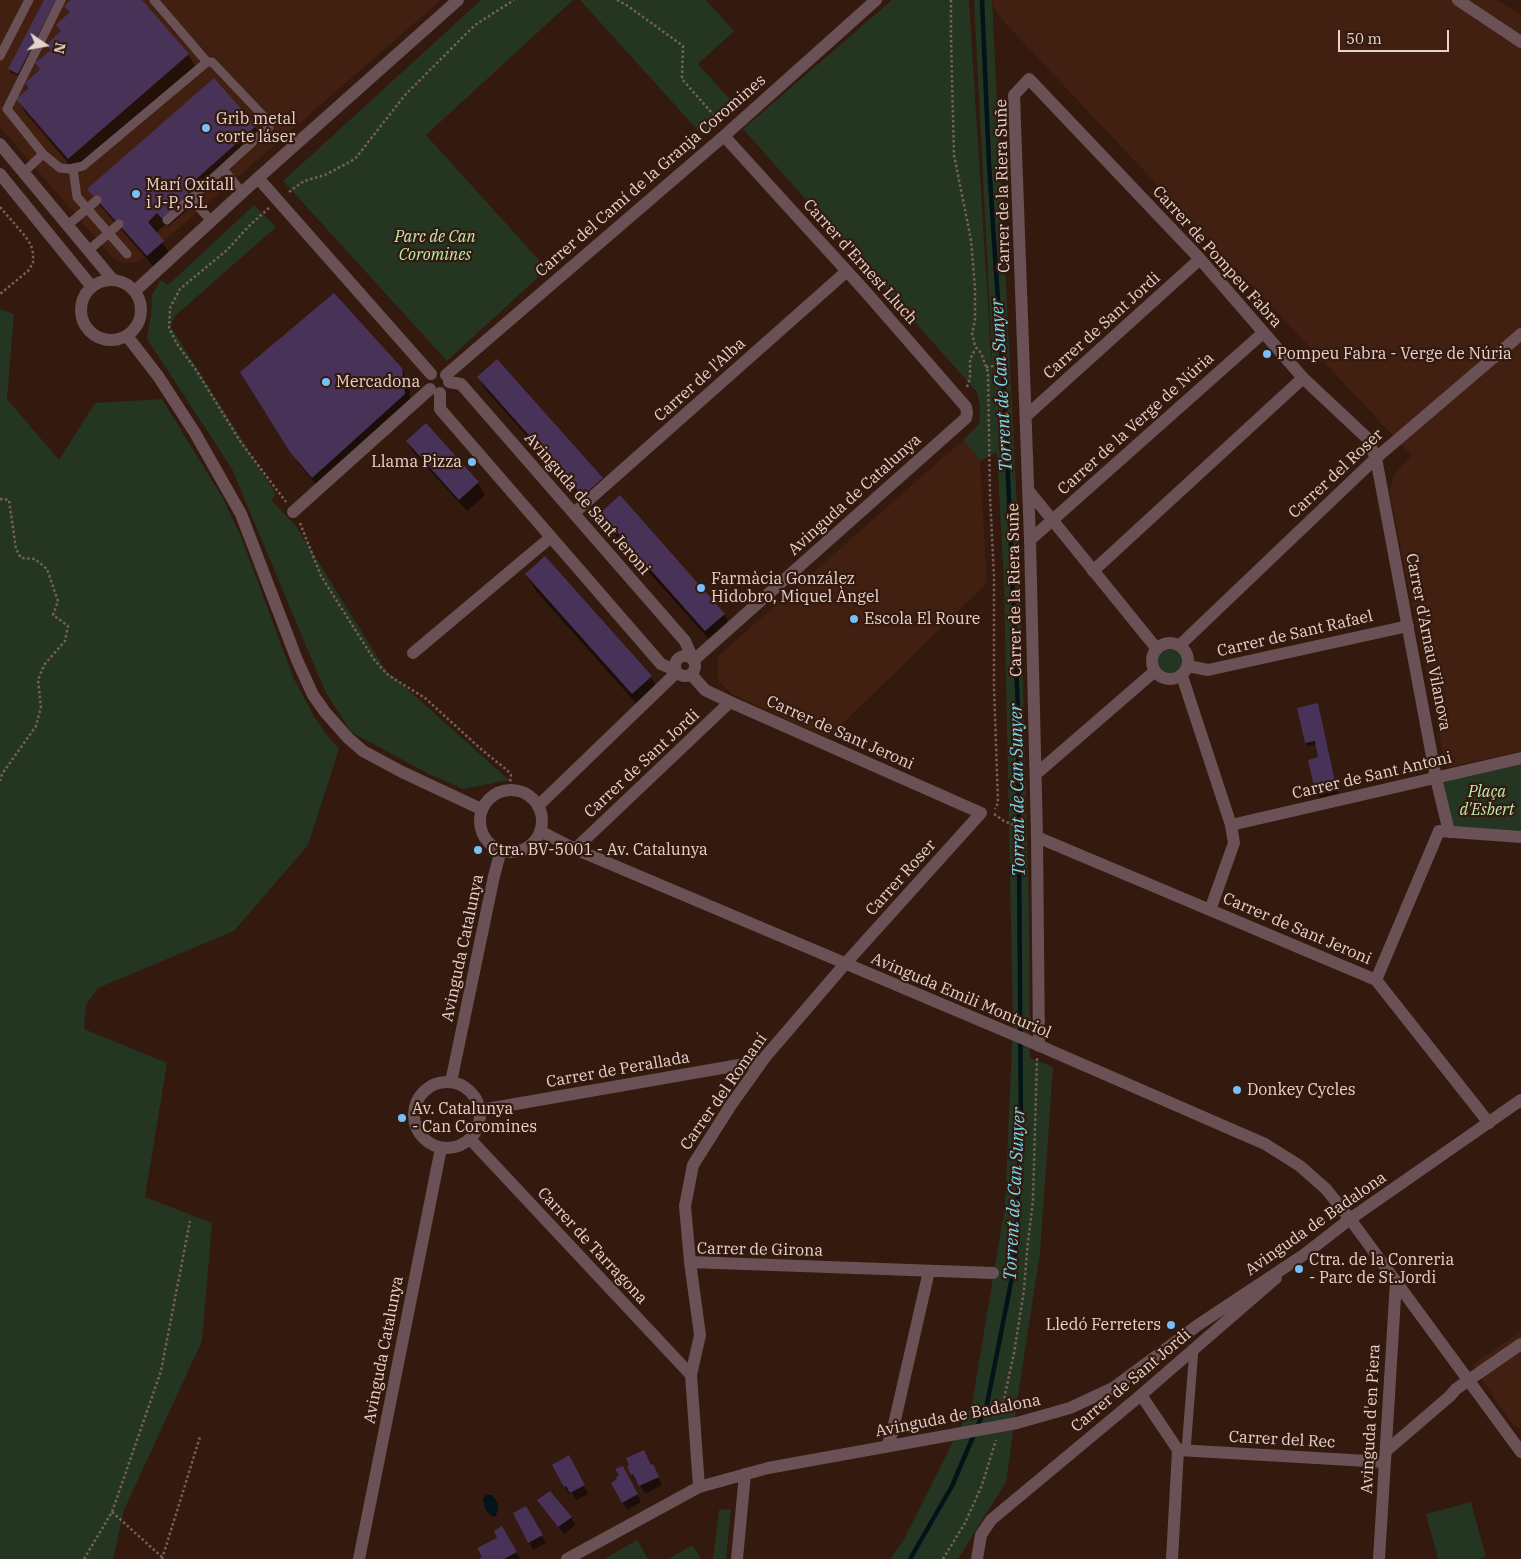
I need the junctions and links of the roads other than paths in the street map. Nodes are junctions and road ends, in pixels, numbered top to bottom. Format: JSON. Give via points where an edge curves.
{"nodes":[{"id":1,"x":29,"y":0,"type":"edge"},
{"id":2,"x":61,"y":0,"type":"edge"},
{"id":3,"x":154,"y":0,"type":"edge"},
{"id":4,"x":458,"y":0,"type":"edge"},
{"id":5,"x":876,"y":0,"type":"edge"},
{"id":6,"x":1458,"y":0,"type":"edge"},
{"id":7,"x":1521,"y":42,"type":"edge"},
{"id":8,"x":0,"y":56,"type":"edge"},
{"id":9,"x":207,"y":62,"type":"junction"},
{"id":10,"x":1030,"y":80,"type":"joint"},
{"id":11,"x":728,"y":132,"type":"junction"},
{"id":12,"x":0,"y":144,"type":"edge"},
{"id":13,"x":44,"y":154,"type":"junction"},
{"id":14,"x":73,"y":168,"type":"junction"},
{"id":15,"x":223,"y":169,"type":"junction"},
{"id":16,"x":24,"y":172,"type":"junction"},
{"id":17,"x":0,"y":174,"type":"edge"},
{"id":18,"x":258,"y":178,"type":"junction"},
{"id":19,"x":242,"y":192,"type":"junction"},
{"id":20,"x":191,"y":198,"type":"junction"},
{"id":21,"x":97,"y":200,"type":"dead end"},
{"id":22,"x":87,"y":209,"type":"junction"},
{"id":23,"x":167,"y":220,"type":"dead end"},
{"id":24,"x":211,"y":221,"type":"junction"},
{"id":25,"x":119,"y":224,"type":"dead end"},
{"id":26,"x":68,"y":225,"type":"junction"},
{"id":27,"x":109,"y":232,"type":"junction"},
{"id":28,"x":89,"y":250,"type":"junction"},
{"id":29,"x":128,"y":254,"type":"dead end"},
{"id":30,"x":1200,"y":259,"type":"junction"},
{"id":31,"x":847,"y":271,"type":"junction"},
{"id":32,"x":113,"y":280,"type":"junction"},
{"id":33,"x":92,"y":287,"type":"junction"},
{"id":34,"x":135,"y":291,"type":"junction"},
{"id":35,"x":1264,"y":333,"type":"junction"},
{"id":36,"x":1521,"y":334,"type":"edge"},
{"id":37,"x":127,"y":336,"type":"junction"},
{"id":38,"x":431,"y":374,"type":"junction"},
{"id":39,"x":448,"y":378,"type":"junction"},
{"id":40,"x":1303,"y":378,"type":"junction"},
{"id":41,"x":435,"y":391,"type":"junction"},
{"id":42,"x":967,"y":413,"type":"joint"},
{"id":43,"x":1026,"y":416,"type":"junction"},
{"id":44,"x":1376,"y":458,"type":"junction"},
{"id":45,"x":1028,"y":490,"type":"junction"},
{"id":46,"x":293,"y":512,"type":"dead end"},
{"id":47,"x":574,"y":513,"type":"junction"},
{"id":48,"x":1052,"y":521,"type":"junction"},
{"id":49,"x":551,"y":536,"type":"junction"},
{"id":50,"x":1030,"y":540,"type":"junction"},
{"id":51,"x":1093,"y":571,"type":"junction"},
{"id":52,"x":1408,"y":626,"type":"junction"},
{"id":53,"x":1180,"y":646,"type":"junction"},
{"id":54,"x":1156,"y":649,"type":"junction"},
{"id":55,"x":413,"y":653,"type":"dead end"},
{"id":56,"x":693,"y":659,"type":"junction"},
{"id":57,"x":676,"y":671,"type":"junction"},
{"id":58,"x":1154,"y":671,"type":"junction"},
{"id":59,"x":1185,"y":671,"type":"junction"},
{"id":60,"x":692,"y":674,"type":"junction"},
{"id":61,"x":730,"y":702,"type":"junction"},
{"id":62,"x":1521,"y":758,"type":"edge"},
{"id":63,"x":1036,"y":774,"type":"junction"},
{"id":64,"x":1436,"y":778,"type":"junction"},
{"id":65,"x":538,"y":806,"type":"junction"},
{"id":66,"x":481,"y":809,"type":"junction"},
{"id":67,"x":987,"y":813,"type":"joint"},
{"id":68,"x":1231,"y":825,"type":"junction"},
{"id":69,"x":540,"y":831,"type":"junction"},
{"id":70,"x":1444,"y":832,"type":"junction"},
{"id":71,"x":1034,"y":834,"type":"junction"},
{"id":72,"x":1521,"y":837,"type":"edge"},
{"id":73,"x":575,"y":849,"type":"junction"},
{"id":74,"x":501,"y":850,"type":"junction"},
{"id":75,"x":1210,"y":910,"type":"junction"},
{"id":76,"x":845,"y":964,"type":"junction"},
{"id":77,"x":1376,"y":980,"type":"junction"},
{"id":78,"x":1036,"y":1045,"type":"junction"},
{"id":79,"x":762,"y":1062,"type":"junction"},
{"id":80,"x":451,"y":1082,"type":"junction"},
{"id":81,"x":1521,"y":1100,"type":"edge"},
{"id":82,"x":480,"y":1110,"type":"junction"},
{"id":83,"x":1489,"y":1123,"type":"junction"},
{"id":84,"x":470,"y":1139,"type":"junction"},
{"id":85,"x":440,"y":1148,"type":"junction"},
{"id":86,"x":1350,"y":1220,"type":"junction"},
{"id":87,"x":1305,"y":1254,"type":"junction"},
{"id":88,"x":690,"y":1262,"type":"junction"},
{"id":89,"x":929,"y":1271,"type":"junction"},
{"id":90,"x":993,"y":1273,"type":"dead end"},
{"id":91,"x":1396,"y":1281,"type":"junction"},
{"id":92,"x":1521,"y":1344,"type":"edge"},
{"id":93,"x":1194,"y":1349,"type":"junction"},
{"id":94,"x":691,"y":1375,"type":"junction"},
{"id":95,"x":1468,"y":1380,"type":"junction"},
{"id":96,"x":1141,"y":1395,"type":"junction"},
{"id":97,"x":887,"y":1446,"type":"junction"},
{"id":98,"x":1519,"y":1448,"type":"edge"},
{"id":99,"x":1182,"y":1450,"type":"junction"},
{"id":100,"x":1385,"y":1456,"type":"junction"},
{"id":101,"x":745,"y":1474,"type":"junction"},
{"id":102,"x":698,"y":1487,"type":"junction"},
{"id":103,"x":359,"y":1559,"type":"edge"},
{"id":104,"x":566,"y":1559,"type":"edge"},
{"id":105,"x":737,"y":1559,"type":"edge"},
{"id":106,"x":977,"y":1559,"type":"edge"},
{"id":107,"x":1172,"y":1559,"type":"edge"},
{"id":108,"x":1379,"y":1559,"type":"edge"}],
"edges":[{"from":1,"to":8,"type":"lane"},
{"from":2,"to":13,"type":"lane","via":[[7,109]]},
{"from":3,"to":9,"type":"lane"},
{"from":4,"to":18,"type":"street"},
{"from":5,"to":11,"type":"street","name":"Carrer del Camí de la Granja Coromines"},
{"from":6,"to":7,"type":"street"},
{"from":9,"to":14,"type":"lane","via":[[83,166]]},
{"from":9,"to":15,"type":"lane","via":[[212,62],[270,123]]},
{"from":10,"to":30,"type":"street","name":"Carrer de Pompeu Fabra"},
{"from":10,"to":43,"type":"street","name":"Carrer de la Riera Suñe","via":[[1014,95]]},
{"from":11,"to":31,"type":"street","name":"Carrer d'Ernest Lluch"},
{"from":11,"to":39,"type":"street","name":"Carrer del Camí de la Granja Coromines"},
{"from":12,"to":16,"type":"street"},
{"from":13,"to":14,"type":"lane","via":[[60,168]]},
{"from":13,"to":16,"type":"lane"},
{"from":14,"to":22,"type":"lane","via":[[77,197]]},
{"from":15,"to":19,"type":"lane"},
{"from":15,"to":20,"type":"lane"},
{"from":16,"to":26,"type":"street"},
{"from":17,"to":33,"type":"street"},
{"from":18,"to":19,"type":"street"},
{"from":18,"to":38,"type":"street"},
{"from":19,"to":24,"type":"street"},
{"from":20,"to":23,"type":"lane"},
{"from":20,"to":24,"type":"lane"},
{"from":21,"to":22,"type":"lane"},
{"from":22,"to":26,"type":"lane"},
{"from":22,"to":27,"type":"lane"},
{"from":24,"to":34,"type":"street"},
{"from":25,"to":27,"type":"lane"},
{"from":26,"to":28,"type":"street"},
{"from":27,"to":28,"type":"lane"},
{"from":27,"to":29,"type":"lane"},
{"from":28,"to":32,"type":"street"},
{"from":30,"to":35,"type":"street","name":"Carrer de Pompeu Fabra"},
{"from":30,"to":43,"type":"street","name":"Carrer de Sant Jordi"},
{"from":31,"to":42,"type":"street","name":"Carrer d'Ernest Lluch","via":[[966,407]]},
{"from":31,"to":47,"type":"street","name":"Carrer de l'Alba"},
{"from":32,"to":33,"type":"street"},
{"from":32,"to":34,"type":"street","via":[[127,284]]},
{"from":33,"to":37,"type":"street","via":[[82,302],[85,326],[104,339],[116,340]]},
{"from":34,"to":37,"type":"street","via":[[141,303],[141,315]]},
{"from":35,"to":40,"type":"street","name":"Carrer de Pompeu Fabra"},
{"from":35,"to":48,"type":"street","name":"Carrer de la Verge de Núria"},
{"from":36,"to":44,"type":"street","name":"Carrer del Roser"},
{"from":37,"to":66,"type":"street","via":[[158,376],[234,499],[297,660],[313,695],[325,712],[363,751]]},
{"from":38,"to":39,"type":"street","via":[[438,371]]},
{"from":38,"to":41,"type":"street","via":[[428,380]]},
{"from":39,"to":41,"type":"street","via":[[447,388]]},
{"from":39,"to":47,"type":"street","name":"Avinguda de Sant Jeroni","via":[[461,384]]},
{"from":40,"to":44,"type":"street","name":"Carrer de Pompeu Fabra","via":[[1366,437]]},
{"from":40,"to":51,"type":"street"},
{"from":41,"to":46,"type":"street"},
{"from":41,"to":49,"type":"street","via":[[440,409]]},
{"from":42,"to":56,"type":"street","name":"Avinguda de Catalunya","via":[[966,418]]},
{"from":43,"to":45,"type":"street","name":"Carrer de la Riera Suñe"},
{"from":44,"to":52,"type":"street","name":"Carrer d'Arnau Vilanova"},
{"from":44,"to":53,"type":"street","name":"Carrer del Roser"},
{"from":45,"to":48,"type":"street"},
{"from":45,"to":50,"type":"street","name":"Carrer de la Riera Suñe"},
{"from":47,"to":56,"type":"street","name":"Avinguda de Sant Jeroni","via":[[685,641]]},
{"from":48,"to":50,"type":"street","name":"Carrer de la Verge de Núria"},
{"from":48,"to":51,"type":"street"},
{"from":49,"to":55,"type":"street"},
{"from":49,"to":57,"type":"street","via":[[661,664]]},
{"from":50,"to":63,"type":"street","name":"Carrer de la Riera Suñe"},
{"from":51,"to":54,"type":"street"},
{"from":52,"to":59,"type":"street","name":"Carrer de Sant Rafael","via":[[1208,670]]},
{"from":52,"to":64,"type":"street","name":"Carrer d'Arnau Vilanova"},
{"from":53,"to":54,"type":"street","via":[[1168,643]]},
{"from":53,"to":59,"type":"street","via":[[1188,656]]},
{"from":54,"to":58,"type":"street","via":[[1152,661]]},
{"from":56,"to":57,"type":"street","via":[[687,655],[680,656],[675,663]]},
{"from":56,"to":60,"type":"street","via":[[695,668]]},
{"from":57,"to":60,"type":"street","via":[[684,676]]},
{"from":57,"to":65,"type":"street"},
{"from":58,"to":59,"type":"street","via":[[1172,680]]},
{"from":58,"to":63,"type":"street"},
{"from":59,"to":68,"type":"street"},
{"from":60,"to":61,"type":"street","name":"Carrer de Sant Jeroni","via":[[705,690]]},
{"from":61,"to":67,"type":"street","name":"Carrer de Sant Jeroni"},
{"from":61,"to":73,"type":"street","name":"Carrer de Sant Jordi"},
{"from":62,"to":64,"type":"street","name":"Carrer de Sant Antoni"},
{"from":63,"to":71,"type":"street","name":"Carrer de la Riera Suñe"},
{"from":64,"to":68,"type":"street","name":"Carrer de Sant Antoni"},
{"from":64,"to":70,"type":"street","name":"Carrer d'Arnau Vilanova"},
{"from":65,"to":66,"type":"street","via":[[524,792],[509,790],[492,796]]},
{"from":65,"to":69,"type":"street","via":[[542,823]]},
{"from":66,"to":74,"type":"street","via":[[483,834],[487,841]]},
{"from":67,"to":76,"type":"street","name":"Carrer Roser"},
{"from":68,"to":75,"type":"street","via":[[1234,843]]},
{"from":69,"to":73,"type":"street","name":"Avinguda Emili Monturiol"},
{"from":69,"to":74,"type":"street","via":[[531,844],[521,850]]},
{"from":70,"to":72,"type":"street"},
{"from":70,"to":77,"type":"street"},
{"from":71,"to":75,"type":"street","name":"Carrer de Sant Jeroni"},
{"from":71,"to":78,"type":"street","name":"Carrer de la Riera Suñe"},
{"from":73,"to":76,"type":"street","name":"Avinguda Emili Monturiol"},
{"from":74,"to":80,"type":"street","name":"Avinguda Catalunya"},
{"from":75,"to":77,"type":"street","name":"Carrer de Sant Jeroni"},
{"from":76,"to":78,"type":"street","name":"Avinguda Emili Monturiol"},
{"from":76,"to":79,"type":"street","name":"Carrer del Romaní"},
{"from":77,"to":83,"type":"street","name":"Carrer de Sant Jeroni"},
{"from":78,"to":86,"type":"street","name":"Avinguda Emili Monturiol","via":[[1265,1144],[1300,1166],[1326,1189]]},
{"from":79,"to":82,"type":"street","name":"Carrer de Perallada"},
{"from":79,"to":88,"type":"street","name":"Carrer del Romaní","via":[[693,1165],[685,1206]]},
{"from":80,"to":82,"type":"street","via":[[472,1092]]},
{"from":80,"to":85,"type":"street","via":[[434,1084],[424,1090],[414,1108],[416,1129],[423,1139]]},
{"from":81,"to":83,"type":"street","name":"Avinguda de Badalona"},
{"from":82,"to":84,"type":"street","via":[[480,1122]]},
{"from":83,"to":86,"type":"street","name":"Avinguda de Badalona"},
{"from":84,"to":85,"type":"street","via":[[452,1149]]},
{"from":84,"to":94,"type":"street","name":"Carrer de Tarragona"},
{"from":85,"to":103,"type":"street","name":"Avinguda Catalunya"},
{"from":86,"to":87,"type":"street","name":"Avinguda de Badalona"},
{"from":86,"to":91,"type":"street","name":"Avinguda Emili Monturiol"},
{"from":87,"to":93,"type":"street","name":"Carrer de Sant Jordi"},
{"from":87,"to":97,"type":"street","name":"Avinguda de Badalona","via":[[1198,1325],[1113,1388],[1070,1408],[1017,1423]]},
{"from":88,"to":89,"type":"street","name":"Carrer de Girona"},
{"from":88,"to":94,"type":"street","name":"Carrer de Girona","via":[[700,1335]]},
{"from":89,"to":90,"type":"street","name":"Carrer de Girona"},
{"from":89,"to":97,"type":"street"},
{"from":91,"to":95,"type":"street","name":"Avinguda Emili Monturiol"},
{"from":91,"to":100,"type":"street","name":"Avinguda d'en Piera"},
{"from":92,"to":95,"type":"street"},
{"from":93,"to":96,"type":"street","name":"Carrer de Sant Jordi"},
{"from":93,"to":99,"type":"lane"},
{"from":94,"to":102,"type":"street","name":"Carrer de Girona"},
{"from":95,"to":98,"type":"street","name":"Avinguda Emili Monturiol"},
{"from":95,"to":100,"type":"street"},
{"from":96,"to":99,"type":"street"},
{"from":96,"to":106,"type":"street","name":"Carrer de Sant Jordi","via":[[991,1520],[981,1535]]},
{"from":97,"to":101,"type":"street","name":"Avinguda de Badalona"},
{"from":99,"to":100,"type":"street","name":"Carrer del Rec"},
{"from":99,"to":107,"type":"street"},
{"from":100,"to":108,"type":"street","name":"Avinguda d'en Piera"},
{"from":101,"to":102,"type":"street","name":"Avinguda de Badalona"},
{"from":101,"to":105,"type":"street"},
{"from":102,"to":104,"type":"street","name":"Avinguda de Badalona"}]}
